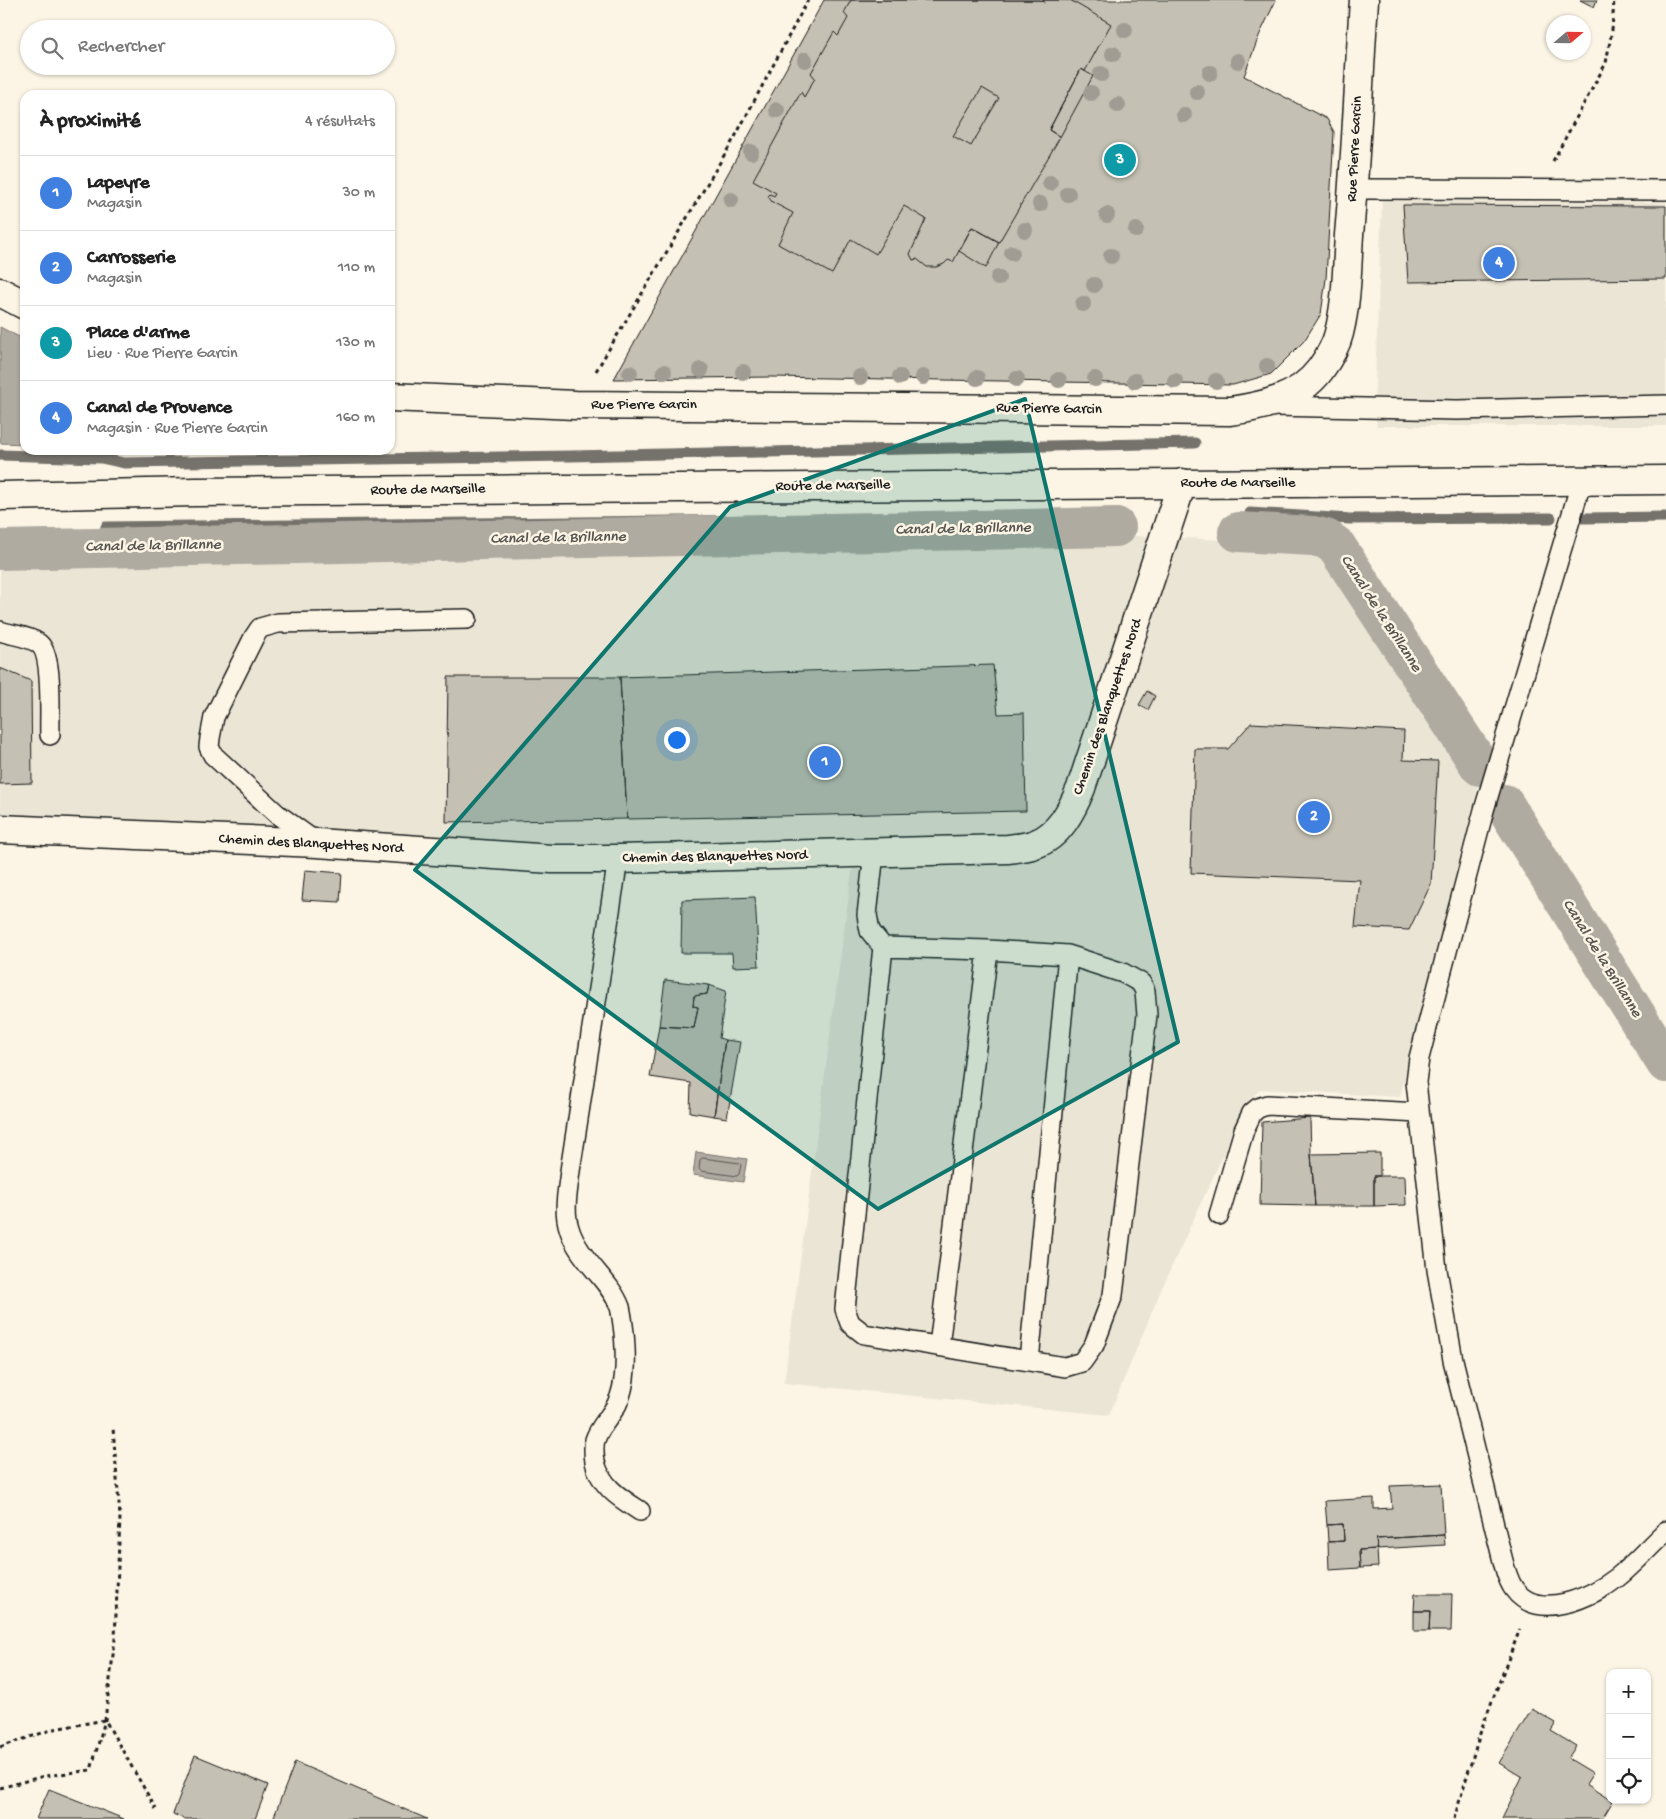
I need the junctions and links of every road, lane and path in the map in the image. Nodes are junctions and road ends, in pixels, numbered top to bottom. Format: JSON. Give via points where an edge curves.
{"nodes":[{"id":1,"x":808,"y":0,"type":"edge"},
{"id":2,"x":1364,"y":0,"type":"edge"},
{"id":3,"x":1614,"y":0,"type":"edge"},
{"id":4,"x":1353,"y":189,"type":"junction"},
{"id":5,"x":1548,"y":189,"type":"junction"},
{"id":6,"x":1666,"y":190,"type":"edge"},
{"id":7,"x":0,"y":292,"type":"edge"},
{"id":8,"x":20,"y":302,"type":"edge"},
{"id":9,"x":395,"y":397,"type":"edge"},
{"id":10,"x":575,"y":405,"type":"junction"},
{"id":11,"x":1666,"y":405,"type":"edge"},
{"id":12,"x":1262,"y":406,"type":"junction"},
{"id":13,"x":1582,"y":480,"type":"junction"},
{"id":14,"x":1666,"y":480,"type":"edge"},
{"id":15,"x":1182,"y":483,"type":"junction"},
{"id":16,"x":0,"y":496,"type":"edge"},
{"id":17,"x":467,"y":619,"type":"dead end"},
{"id":18,"x":0,"y":631,"type":"edge"},
{"id":19,"x":50,"y":735,"type":"dead end"},
{"id":20,"x":0,"y":828,"type":"edge"},
{"id":21,"x":317,"y":843,"type":"junction"},
{"id":22,"x":874,"y":853,"type":"junction"},
{"id":23,"x":618,"y":859,"type":"junction"},
{"id":24,"x":883,"y":947,"type":"junction"},
{"id":25,"x":988,"y":950,"type":"junction"},
{"id":26,"x":1068,"y":955,"type":"junction"},
{"id":27,"x":1419,"y":1113,"type":"junction"},
{"id":28,"x":1219,"y":1215,"type":"dead end"},
{"id":29,"x":939,"y":1346,"type":"junction"},
{"id":30,"x":1029,"y":1361,"type":"junction"},
{"id":31,"x":113,"y":1428,"type":"dead end"},
{"id":32,"x":640,"y":1511,"type":"dead end"},
{"id":33,"x":1666,"y":1531,"type":"edge"},
{"id":34,"x":1530,"y":1603,"type":"junction"},
{"id":35,"x":105,"y":1720,"type":"junction"},
{"id":36,"x":0,"y":1747,"type":"edge"},
{"id":37,"x":0,"y":1788,"type":"edge"},
{"id":38,"x":156,"y":1809,"type":"dead end"},
{"id":39,"x":1454,"y":1819,"type":"edge"}],
"edges":[{"from":1,"to":10,"type":"path","via":[[735,137]]},
{"from":2,"to":4,"type":"street","name":"Rue Pierre Garcin"},
{"from":3,"to":5,"type":"path","via":[[1606,63],[1556,154]]},
{"from":4,"to":5,"type":"lane"},
{"from":4,"to":12,"type":"street","name":"Rue Pierre Garcin","via":[[1344,303],[1338,335],[1327,360],[1313,378],[1288,396]]},
{"from":5,"to":6,"type":"lane"},
{"from":7,"to":8,"type":"street"},
{"from":9,"to":10,"type":"street","name":"Rue Pierre Garcin"},
{"from":10,"to":12,"type":"street","name":"Rue Pierre Garcin","via":[[1230,411]]},
{"from":11,"to":12,"type":"lane","via":[[1457,410]]},
{"from":13,"to":14,"type":"street","name":"Route de Marseille"},
{"from":13,"to":15,"type":"street","name":"Route de Marseille"},
{"from":13,"to":27,"type":"lane","via":[[1484,810],[1419,1058],[1416,1082]]},
{"from":15,"to":16,"type":"street","name":"Route de Marseille"},
{"from":15,"to":22,"type":"street","name":"Chemin des Blanquettes Nord","via":[[1081,788],[1060,826],[1036,844],[1022,847]]},
{"from":17,"to":21,"type":"lane","via":[[278,623],[257,632],[214,717],[209,747],[213,755],[277,814]]},
{"from":18,"to":19,"type":"lane","via":[[37,642],[44,648],[48,666]]},
{"from":20,"to":21,"type":"street","name":"Chemin des Blanquettes Nord"},
{"from":21,"to":23,"type":"street","name":"Chemin des Blanquettes Nord","via":[[552,859]]},
{"from":22,"to":23,"type":"street","name":"Chemin des Blanquettes Nord"},
{"from":22,"to":24,"type":"lane","via":[[867,915],[870,931]]},
{"from":23,"to":32,"type":"lane","via":[[566,1211],[569,1228],[583,1256],[620,1308],[624,1334],[624,1382],[616,1405],[595,1439],[596,1468],[611,1491]]},
{"from":24,"to":25,"type":"lane"},
{"from":24,"to":29,"type":"lane","via":[[844,1310],[850,1324],[864,1334]]},
{"from":25,"to":26,"type":"lane"},
{"from":25,"to":29,"type":"lane"},
{"from":26,"to":30,"type":"lane"},
{"from":26,"to":30,"type":"lane","via":[[1123,973],[1141,983],[1145,991],[1146,1015],[1114,1295],[1094,1345],[1082,1362],[1064,1367]]},
{"from":27,"to":28,"type":"lane","via":[[1266,1104],[1258,1108],[1244,1130]]},
{"from":27,"to":34,"type":"lane","via":[[1437,1270],[1453,1360],[1508,1576],[1515,1590]]},
{"from":29,"to":30,"type":"lane"},
{"from":31,"to":35,"type":"path","via":[[120,1516],[114,1639]]},
{"from":33,"to":34,"type":"lane","via":[[1618,1577],[1592,1594],[1548,1606]]},
{"from":34,"to":39,"type":"path","via":[[1482,1727]]},
{"from":35,"to":36,"type":"path","via":[[54,1728]]},
{"from":35,"to":37,"type":"path","via":[[91,1770],[44,1776]]},
{"from":35,"to":38,"type":"path"}]}
